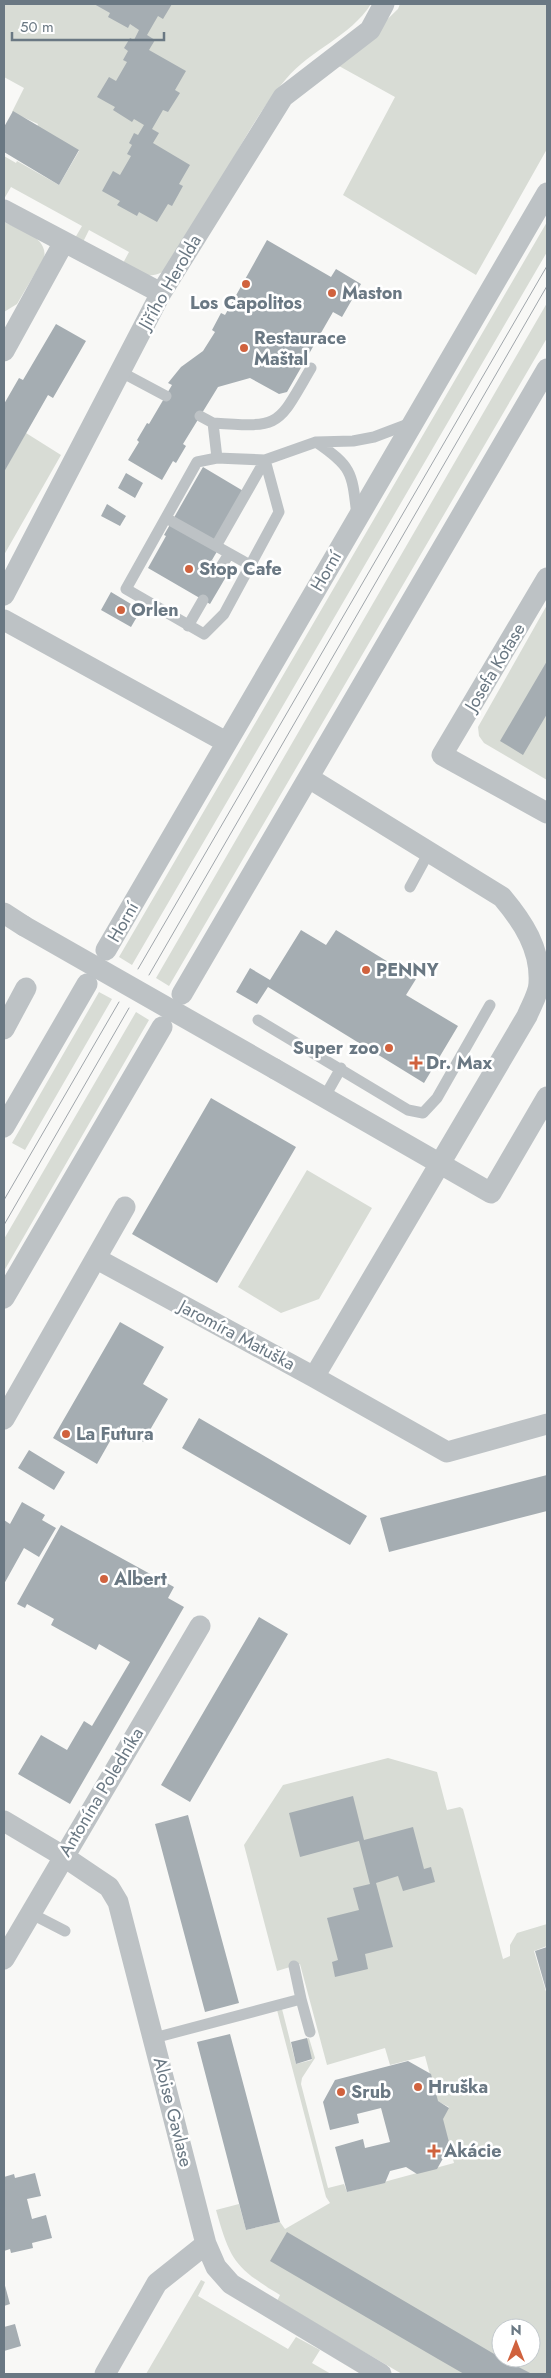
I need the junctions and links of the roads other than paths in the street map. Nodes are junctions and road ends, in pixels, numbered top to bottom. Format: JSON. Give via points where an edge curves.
{"nodes":[{"id":1,"x":384,"y":4,"type":"edge"},
{"id":2,"x":547,"y":193,"type":"edge"},
{"id":3,"x":4,"y":210,"type":"edge"},
{"id":4,"x":64,"y":242,"type":"junction"},
{"id":5,"x":160,"y":293,"type":"junction"},
{"id":6,"x":7,"y":339,"type":"edge"},
{"id":7,"x":311,"y":368,"type":"dead end"},
{"id":8,"x":547,"y":369,"type":"edge"},
{"id":9,"x":121,"y":372,"type":"junction"},
{"id":10,"x":166,"y":396,"type":"dead end"},
{"id":11,"x":200,"y":416,"type":"dead end"},
{"id":12,"x":413,"y":422,"type":"junction"},
{"id":13,"x":213,"y":423,"type":"junction"},
{"id":14,"x":316,"y":442,"type":"junction"},
{"id":15,"x":217,"y":458,"type":"junction"},
{"id":16,"x":265,"y":460,"type":"junction"},
{"id":17,"x":166,"y":518,"type":"junction"},
{"id":18,"x":357,"y":518,"type":"junction"},
{"id":19,"x":216,"y":546,"type":"junction"},
{"id":20,"x":229,"y":554,"type":"junction"},
{"id":21,"x":222,"y":565,"type":"dead end"},
{"id":22,"x":250,"y":565,"type":"junction"},
{"id":23,"x":547,"y":578,"type":"edge"},
{"id":24,"x":4,"y":595,"type":"edge"},
{"id":25,"x":203,"y":600,"type":"dead end"},
{"id":26,"x":4,"y":620,"type":"edge"},
{"id":27,"x":188,"y":626,"type":"junction"},
{"id":28,"x":226,"y":742,"type":"junction"},
{"id":29,"x":309,"y":778,"type":"junction"},
{"id":30,"x":547,"y":813,"type":"edge"},
{"id":31,"x":429,"y":852,"type":"junction"},
{"id":32,"x":410,"y":887,"type":"dead end"},
{"id":33,"x":4,"y":913,"type":"edge"},
{"id":34,"x":106,"y":950,"type":"dead end"},
{"id":35,"x":87,"y":984,"type":"dead end"},
{"id":36,"x":26,"y":988,"type":"dead end"},
{"id":37,"x":182,"y":994,"type":"dead end"},
{"id":38,"x":490,"y":1005,"type":"dead end"},
{"id":39,"x":258,"y":1020,"type":"dead end"},
{"id":40,"x":162,"y":1027,"type":"dead end"},
{"id":41,"x":4,"y":1029,"type":"edge"},
{"id":42,"x":340,"y":1068,"type":"junction"},
{"id":43,"x":547,"y":1097,"type":"edge"},
{"id":44,"x":324,"y":1098,"type":"junction"},
{"id":45,"x":4,"y":1126,"type":"edge"},
{"id":46,"x":439,"y":1162,"type":"junction"},
{"id":47,"x":125,"y":1207,"type":"dead end"},
{"id":48,"x":97,"y":1259,"type":"junction"},
{"id":49,"x":4,"y":1298,"type":"edge"},
{"id":50,"x":314,"y":1376,"type":"junction"},
{"id":51,"x":4,"y":1419,"type":"edge"},
{"id":52,"x":547,"y":1424,"type":"edge"},
{"id":53,"x":200,"y":1626,"type":"dead end"},
{"id":54,"x":4,"y":1821,"type":"edge"},
{"id":55,"x":63,"y":1856,"type":"junction"},
{"id":56,"x":30,"y":1913,"type":"junction"},
{"id":57,"x":65,"y":1931,"type":"dead end"},
{"id":58,"x":4,"y":1959,"type":"edge"},
{"id":59,"x":294,"y":1966,"type":"dead end"},
{"id":60,"x":302,"y":1999,"type":"junction"},
{"id":61,"x":310,"y":2032,"type":"dead end"},
{"id":62,"x":154,"y":2038,"type":"junction"},
{"id":63,"x":206,"y":2244,"type":"junction"},
{"id":64,"x":105,"y":2374,"type":"edge"},
{"id":65,"x":381,"y":2374,"type":"edge"}],
"edges":[{"from":1,"to":5,"type":"street","name":"Jiřího Herolda","via":[[370,30],[283,97]]},
{"from":2,"to":12,"type":"street","name":"Horní"},
{"from":3,"to":4,"type":"street"},
{"from":4,"to":5,"type":"street"},
{"from":4,"to":6,"type":"street"},
{"from":5,"to":9,"type":"street","name":"Jiřího Herolda"},
{"from":7,"to":13,"type":"lane","via":[[281,416],[271,423],[255,426]]},
{"from":8,"to":29,"type":"street"},
{"from":9,"to":10,"type":"lane"},
{"from":9,"to":24,"type":"street","name":"Jiřího Herolda"},
{"from":11,"to":13,"type":"lane"},
{"from":12,"to":14,"type":"lane","via":[[374,437]]},
{"from":12,"to":18,"type":"street","name":"Horní"},
{"from":13,"to":15,"type":"lane"},
{"from":14,"to":16,"type":"lane"},
{"from":14,"to":18,"type":"lane","via":[[346,466]]},
{"from":15,"to":16,"type":"lane"},
{"from":15,"to":17,"type":"lane","via":[[197,462]]},
{"from":16,"to":19,"type":"lane"},
{"from":16,"to":22,"type":"lane","via":[[279,512]]},
{"from":17,"to":19,"type":"lane"},
{"from":17,"to":27,"type":"lane","via":[[126,589]]},
{"from":18,"to":28,"type":"street","name":"Horní"},
{"from":19,"to":20,"type":"lane"},
{"from":20,"to":21,"type":"lane"},
{"from":20,"to":22,"type":"lane"},
{"from":22,"to":27,"type":"lane","via":[[224,614],[204,634]]},
{"from":23,"to":30,"type":"street","name":"Josefa Kotase","via":[[442,755]]},
{"from":25,"to":27,"type":"lane"},
{"from":26,"to":28,"type":"street"},
{"from":28,"to":34,"type":"street","name":"Horní"},
{"from":29,"to":31,"type":"street"},
{"from":29,"to":37,"type":"street"},
{"from":31,"to":32,"type":"lane"},
{"from":31,"to":46,"type":"street","via":[[502,897],[522,920],[537,955],[539,985],[527,1016]]},
{"from":33,"to":44,"type":"street","bridge":true},
{"from":35,"to":45,"type":"street"},
{"from":36,"to":41,"type":"street"},
{"from":38,"to":42,"type":"lane","via":[[437,1098],[423,1113],[408,1110]]},
{"from":39,"to":42,"type":"lane"},
{"from":40,"to":49,"type":"street"},
{"from":42,"to":44,"type":"lane"},
{"from":43,"to":46,"type":"street","via":[[491,1193]]},
{"from":44,"to":46,"type":"street"},
{"from":46,"to":50,"type":"street"},
{"from":47,"to":48,"type":"street"},
{"from":48,"to":50,"type":"street","name":"Jaromíra Matuška"},
{"from":48,"to":51,"type":"street"},
{"from":50,"to":52,"type":"street","name":"Jaromíra Matuška","via":[[448,1452]]},
{"from":53,"to":55,"type":"street","name":"Antonína Poledníka"},
{"from":54,"to":55,"type":"street","name":"Aloise Gavlase"},
{"from":55,"to":56,"type":"street","name":"Antonína Poledníka"},
{"from":55,"to":62,"type":"street","name":"Aloise Gavlase","via":[[109,1887],[118,1902]]},
{"from":56,"to":57,"type":"lane"},
{"from":56,"to":58,"type":"street","name":"Antonína Poledníka"},
{"from":59,"to":60,"type":"lane"},
{"from":60,"to":61,"type":"lane"},
{"from":60,"to":62,"type":"lane"},
{"from":62,"to":63,"type":"street","name":"Aloise Gavlase"},
{"from":63,"to":64,"type":"street","via":[[157,2283]]},
{"from":63,"to":65,"type":"street","name":"Aloise Gavlase","via":[[216,2267],[231,2284]]}]}
